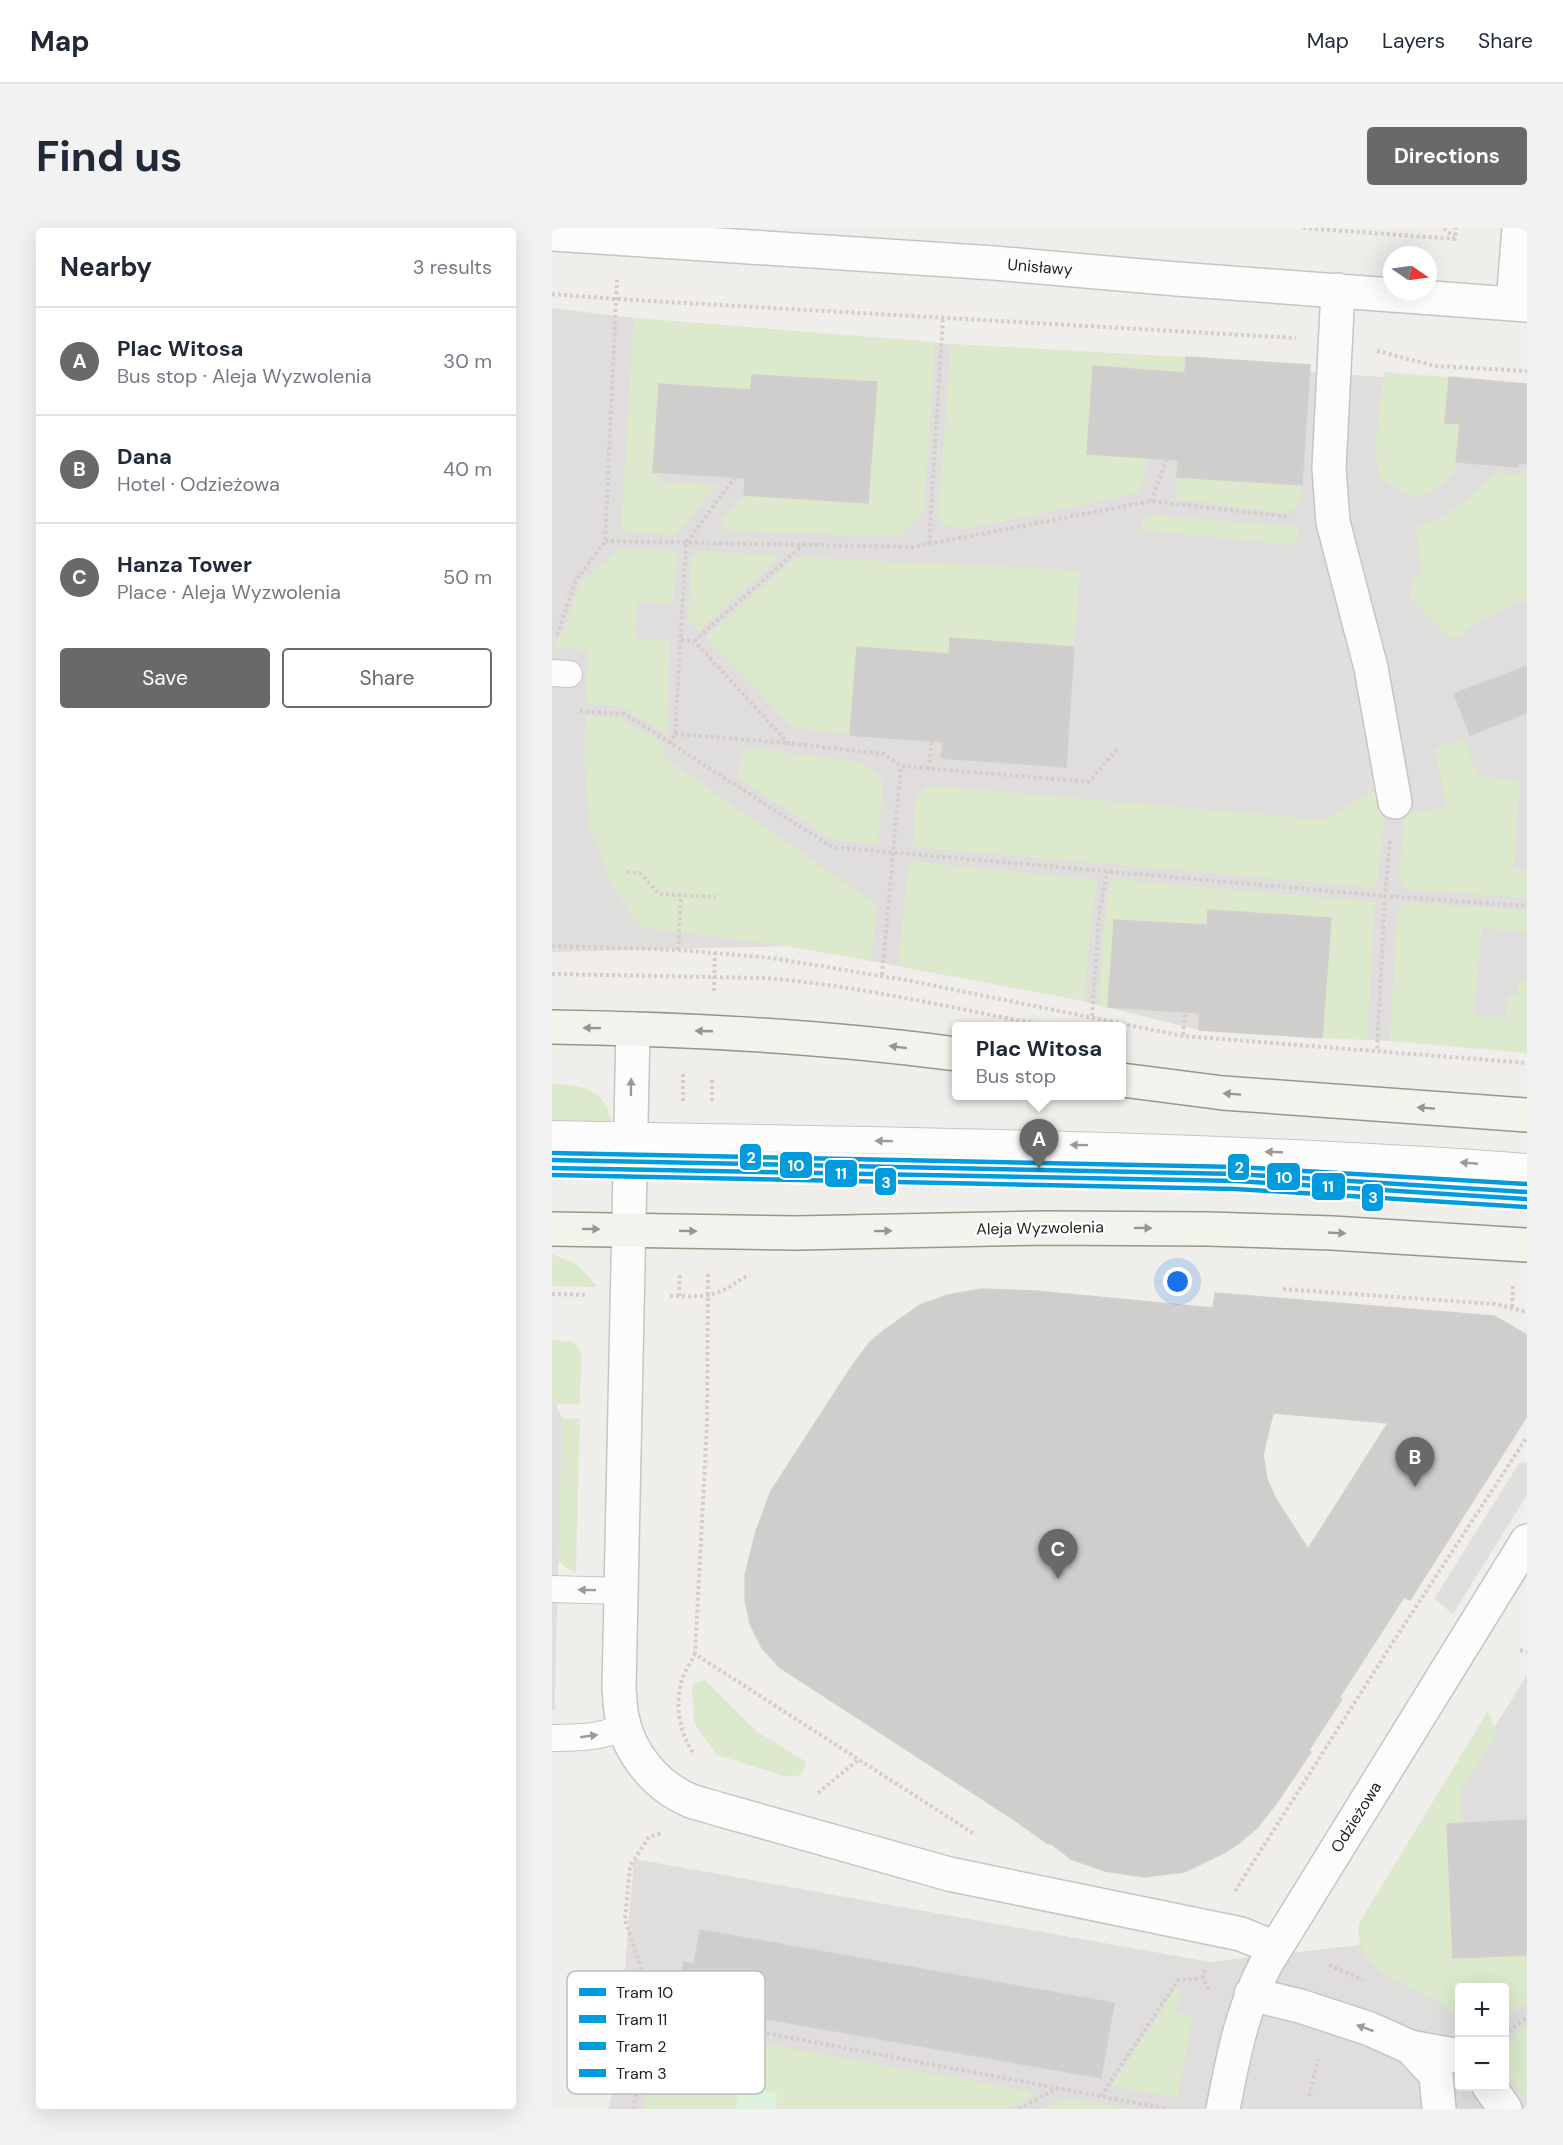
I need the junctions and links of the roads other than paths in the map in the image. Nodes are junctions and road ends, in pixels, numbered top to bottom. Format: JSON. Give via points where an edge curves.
{"nodes":[{"id":1,"x":1519,"y":228,"type":"edge"},
{"id":2,"x":552,"y":234,"type":"edge"},
{"id":3,"x":1338,"y":290,"type":"junction"},
{"id":4,"x":1520,"y":304,"type":"edge"},
{"id":5,"x":1395,"y":802,"type":"dead end"},
{"id":6,"x":552,"y":1027,"type":"edge"},
{"id":7,"x":633,"y":1029,"type":"junction"},
{"id":8,"x":952,"y":1053,"type":"edge"},
{"id":9,"x":1126,"y":1081,"type":"edge"},
{"id":10,"x":1527,"y":1115,"type":"edge"},
{"id":11,"x":552,"y":1134,"type":"edge"},
{"id":12,"x":630,"y":1149,"type":"junction"},
{"id":13,"x":552,"y":1160,"type":"edge"},
{"id":14,"x":1527,"y":1167,"type":"edge"},
{"id":15,"x":1527,"y":1192,"type":"edge"},
{"id":16,"x":552,"y":1229,"type":"edge"},
{"id":17,"x":629,"y":1230,"type":"junction"},
{"id":18,"x":1523,"y":1245,"type":"edge"},
{"id":19,"x":1527,"y":1541,"type":"edge"},
{"id":20,"x":552,"y":1589,"type":"edge"},
{"id":21,"x":622,"y":1591,"type":"junction"},
{"id":22,"x":624,"y":1725,"type":"junction"},
{"id":23,"x":552,"y":1738,"type":"edge"},
{"id":24,"x":1275,"y":1948,"type":"junction"},
{"id":25,"x":1251,"y":1994,"type":"junction"},
{"id":26,"x":1410,"y":2047,"type":"junction"},
{"id":27,"x":1455,"y":2055,"type":"edge"},
{"id":28,"x":1492,"y":2091,"type":"edge"},
{"id":29,"x":1223,"y":2109,"type":"edge"},
{"id":30,"x":1438,"y":2109,"type":"edge"},
{"id":31,"x":1505,"y":2109,"type":"edge"}],
"edges":[{"from":1,"to":4,"type":"street"},
{"from":2,"to":3,"type":"street","name":"Unisławy","via":[[994,262]]},
{"from":3,"to":4,"type":"street","name":"Unisławy"},
{"from":3,"to":5,"type":"street","via":[[1329,468],[1333,522],[1371,668]]},
{"from":7,"to":6,"type":"street","one_way":true},
{"from":8,"to":7,"type":"street","one_way":true,"via":[[806,1037]]},
{"from":12,"to":7,"type":"street","one_way":true},
{"from":10,"to":9,"type":"street","one_way":true,"via":[[1223,1093]]},
{"from":11,"to":12,"type":"lane"},
{"from":12,"to":13,"type":"lane"},
{"from":14,"to":12,"type":"lane","one_way":true,"via":[[1172,1148]]},
{"from":12,"to":15,"type":"lane","via":[[1237,1174]]},
{"from":12,"to":17,"type":"street"},
{"from":16,"to":17,"type":"street","name":"Aleja Wyzwolenia","one_way":true},
{"from":17,"to":18,"type":"street","name":"Aleja Wyzwolenia","one_way":true,"via":[[796,1233],[1208,1229]]},
{"from":17,"to":21,"type":"street"},
{"from":19,"to":24,"type":"street","name":"Odzieżowa"},
{"from":21,"to":20,"type":"lane","one_way":true},
{"from":21,"to":22,"type":"street","via":[[620,1689]]},
{"from":23,"to":22,"type":"lane","one_way":true,"via":[[603,1734]]},
{"from":22,"to":24,"type":"street","via":[[636,1753],[651,1773],[692,1801],[949,1874],[1241,1934]]},
{"from":24,"to":25,"type":"street","name":"Odzieżowa"},
{"from":26,"to":25,"type":"street","one_way":true,"via":[[1370,2029]]},
{"from":25,"to":29,"type":"street","name":"Odzieżowa","via":[[1236,2042]]},
{"from":26,"to":27,"type":"street"},
{"from":26,"to":30,"type":"street","via":[[1436,2075]]},
{"from":28,"to":31,"type":"street"}]}
